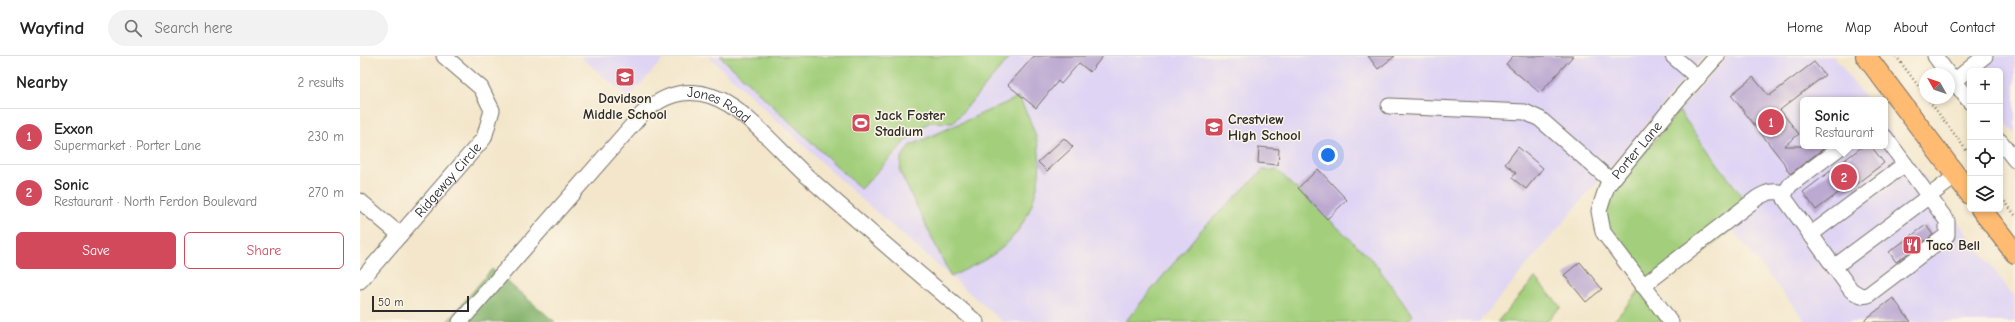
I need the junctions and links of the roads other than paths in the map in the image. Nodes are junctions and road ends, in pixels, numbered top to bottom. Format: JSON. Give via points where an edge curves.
{"nodes":[{"id":1,"x":444,"y":56,"type":"edge"},
{"id":2,"x":1673,"y":56,"type":"edge"},
{"id":3,"x":1717,"y":56,"type":"edge"},
{"id":4,"x":1866,"y":56,"type":"edge"},
{"id":5,"x":1935,"y":56,"type":"edge"},
{"id":6,"x":1986,"y":56,"type":"edge"},
{"id":7,"x":1944,"y":68,"type":"edge"},
{"id":8,"x":1955,"y":73,"type":"edge"},
{"id":9,"x":1698,"y":78,"type":"junction"},
{"id":10,"x":1955,"y":82,"type":"edge"},
{"id":11,"x":1967,"y":98,"type":"edge"},
{"id":12,"x":1389,"y":106,"type":"dead end"},
{"id":13,"x":1888,"y":141,"type":"edge"},
{"id":14,"x":2003,"y":145,"type":"edge"},
{"id":15,"x":1838,"y":149,"type":"edge"},
{"id":16,"x":2015,"y":160,"type":"edge"},
{"id":17,"x":1905,"y":164,"type":"junction"},
{"id":18,"x":1956,"y":176,"type":"junction"},
{"id":19,"x":1611,"y":181,"type":"junction"},
{"id":20,"x":1967,"y":190,"type":"edge"},
{"id":21,"x":1785,"y":193,"type":"junction"},
{"id":22,"x":1928,"y":196,"type":"junction"},
{"id":23,"x":360,"y":201,"type":"edge"},
{"id":24,"x":1983,"y":212,"type":"edge"},
{"id":25,"x":400,"y":235,"type":"junction"},
{"id":26,"x":1810,"y":235,"type":"junction"},
{"id":27,"x":2015,"y":253,"type":"edge"},
{"id":28,"x":1834,"y":267,"type":"junction"},
{"id":29,"x":360,"y":281,"type":"edge"},
{"id":30,"x":1644,"y":286,"type":"junction"},
{"id":31,"x":460,"y":322,"type":"edge"},
{"id":32,"x":976,"y":322,"type":"edge"},
{"id":33,"x":1671,"y":322,"type":"edge"}],
"edges":[{"from":1,"to":25,"type":"street","name":"Ridgeway Circle","via":[[481,88],[492,110],[484,138]]},
{"from":2,"to":9,"type":"street"},
{"from":3,"to":9,"type":"street","name":"Porter Lane"},
{"from":4,"to":18,"type":"main road"},
{"from":5,"to":7,"type":"street"},
{"from":6,"to":8,"type":"street"},
{"from":9,"to":19,"type":"street","name":"Porter Lane"},
{"from":10,"to":11,"type":"street"},
{"from":12,"to":19,"type":"street","via":[[1529,114],[1540,119]]},
{"from":13,"to":17,"type":"street"},
{"from":14,"to":16,"type":"street"},
{"from":15,"to":21,"type":"street","via":[[1790,185]]},
{"from":17,"to":22,"type":"street"},
{"from":17,"to":26,"type":"street"},
{"from":18,"to":20,"type":"main road"},
{"from":18,"to":22,"type":"street"},
{"from":19,"to":30,"type":"street","name":"Porter Lane","via":[[1602,199],[1600,218],[1603,232]]},
{"from":21,"to":26,"type":"street","via":[[1787,204]]},
{"from":21,"to":30,"type":"street","via":[[1768,192],[1757,198]]},
{"from":22,"to":28,"type":"street"},
{"from":22,"to":28,"type":"street","via":[[1947,221],[1947,235],[1943,239],[1868,295],[1855,294]]},
{"from":23,"to":25,"type":"street"},
{"from":24,"to":27,"type":"main road"},
{"from":25,"to":29,"type":"street","name":"Ridgeway Circle"},
{"from":26,"to":28,"type":"street"},
{"from":30,"to":33,"type":"street","name":"Porter Lane"},
{"from":31,"to":32,"type":"street","name":"Jones Road","via":[[642,114],[667,96],[686,92],[710,95],[728,104],[746,118],[807,176]]}]}
